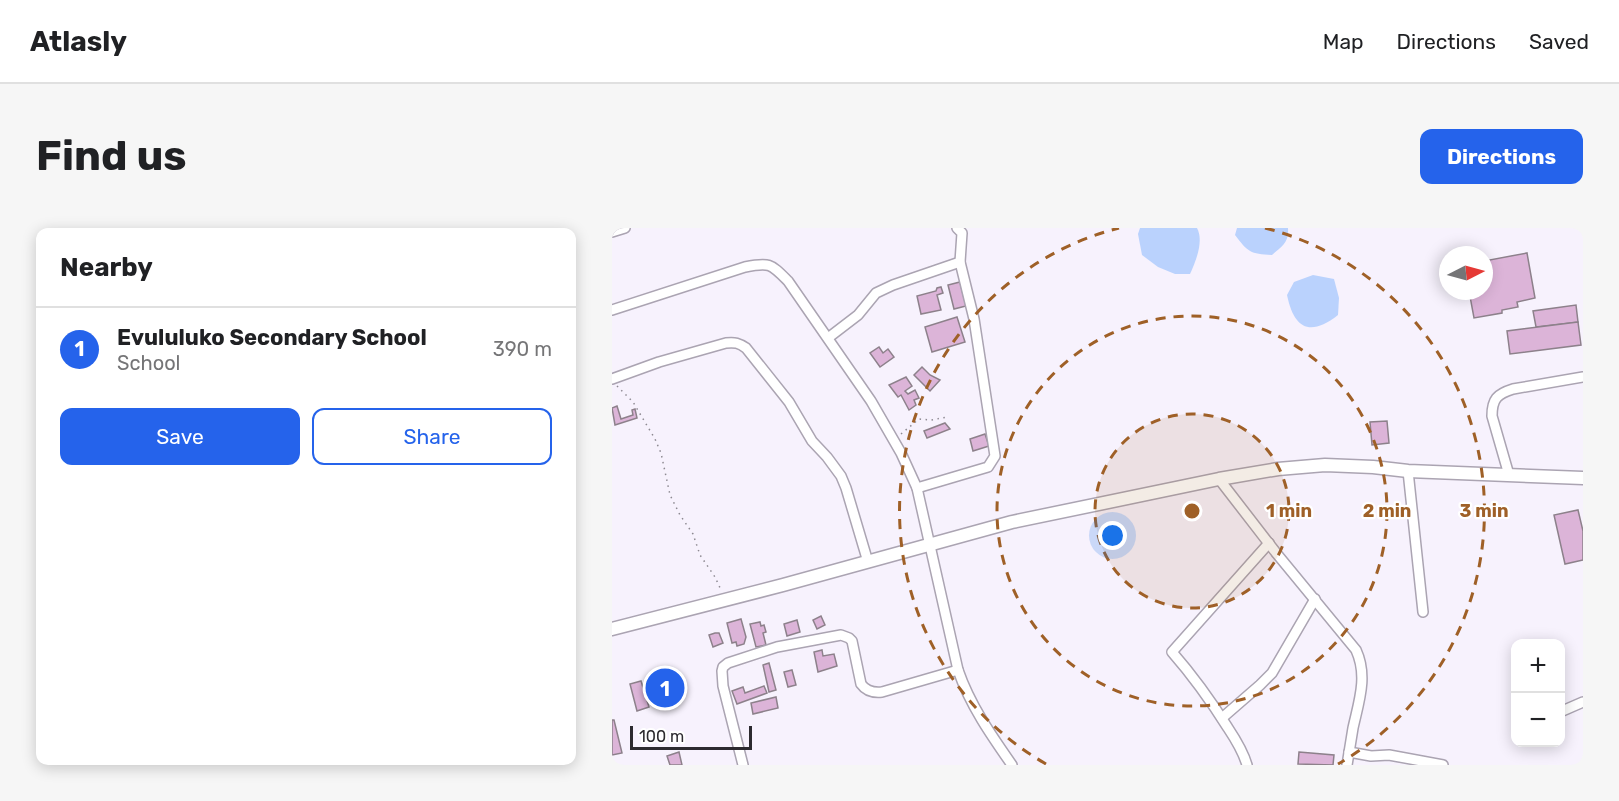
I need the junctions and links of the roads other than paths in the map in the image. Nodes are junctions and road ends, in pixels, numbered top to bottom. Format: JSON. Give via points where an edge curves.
{"nodes":[{"id":1,"x":625,"y":228,"type":"edge"},
{"id":2,"x":957,"y":228,"type":"edge"},
{"id":3,"x":612,"y":232,"type":"edge"},
{"id":4,"x":960,"y":262,"type":"junction"},
{"id":5,"x":612,"y":310,"type":"edge"},
{"id":6,"x":828,"y":338,"type":"junction"},
{"id":7,"x":1583,"y":377,"type":"edge"},
{"id":8,"x":612,"y":380,"type":"edge"},
{"id":9,"x":1408,"y":471,"type":"junction"},
{"id":10,"x":1509,"y":475,"type":"junction"},
{"id":11,"x":1583,"y":478,"type":"edge"},
{"id":12,"x":1219,"y":479,"type":"junction"},
{"id":13,"x":917,"y":488,"type":"junction"},
{"id":14,"x":1269,"y":543,"type":"junction"},
{"id":15,"x":930,"y":545,"type":"junction"},
{"id":16,"x":868,"y":562,"type":"junction"},
{"id":17,"x":1315,"y":599,"type":"junction"},
{"id":18,"x":1423,"y":612,"type":"dead end"},
{"id":19,"x":612,"y":630,"type":"edge"},
{"id":20,"x":957,"y":670,"type":"junction"},
{"id":21,"x":1583,"y":702,"type":"edge"},
{"id":22,"x":1565,"y":710,"type":"edge"},
{"id":23,"x":1222,"y":718,"type":"junction"},
{"id":24,"x":1349,"y":752,"type":"junction"},
{"id":25,"x":743,"y":765,"type":"edge"},
{"id":26,"x":1012,"y":765,"type":"edge"},
{"id":27,"x":1247,"y":765,"type":"edge"},
{"id":28,"x":1347,"y":765,"type":"edge"},
{"id":29,"x":1443,"y":765,"type":"edge"}],
"edges":[{"from":1,"to":3,"type":"street"},
{"from":2,"to":4,"type":"street","via":[[962,233]]},
{"from":4,"to":6,"type":"street","via":[[876,293],[858,315]]},
{"from":4,"to":13,"type":"street","via":[[974,320],[995,456],[988,467]]},
{"from":5,"to":6,"type":"street","via":[[745,267],[767,265],[775,267],[788,281]]},
{"from":6,"to":13,"type":"street","via":[[871,401]]},
{"from":7,"to":10,"type":"street","via":[[1513,389],[1495,398],[1492,416]]},
{"from":8,"to":16,"type":"street","via":[[726,343],[741,344],[789,402],[812,441],[842,477]]},
{"from":9,"to":10,"type":"main road"},
{"from":9,"to":12,"type":"main road","via":[[1325,465]]},
{"from":9,"to":18,"type":"street"},
{"from":10,"to":11,"type":"main road"},
{"from":12,"to":14,"type":"street"},
{"from":12,"to":15,"type":"main road","via":[[1012,522]]},
{"from":13,"to":15,"type":"street"},
{"from":14,"to":17,"type":"street"},
{"from":14,"to":23,"type":"street","via":[[1172,652]]},
{"from":15,"to":16,"type":"main road"},
{"from":15,"to":20,"type":"street"},
{"from":16,"to":19,"type":"main road"},
{"from":17,"to":23,"type":"street","via":[[1272,673]]},
{"from":17,"to":24,"type":"street","via":[[1356,650],[1362,669],[1363,685]]},
{"from":20,"to":25,"type":"street","via":[[870,692],[861,684],[852,641],[841,634],[777,647],[728,663],[722,671],[723,686]]},
{"from":20,"to":26,"type":"street","via":[[983,723]]},
{"from":21,"to":22,"type":"street"},
{"from":23,"to":27,"type":"street"},
{"from":24,"to":28,"type":"street"},
{"from":24,"to":29,"type":"street"}]}
